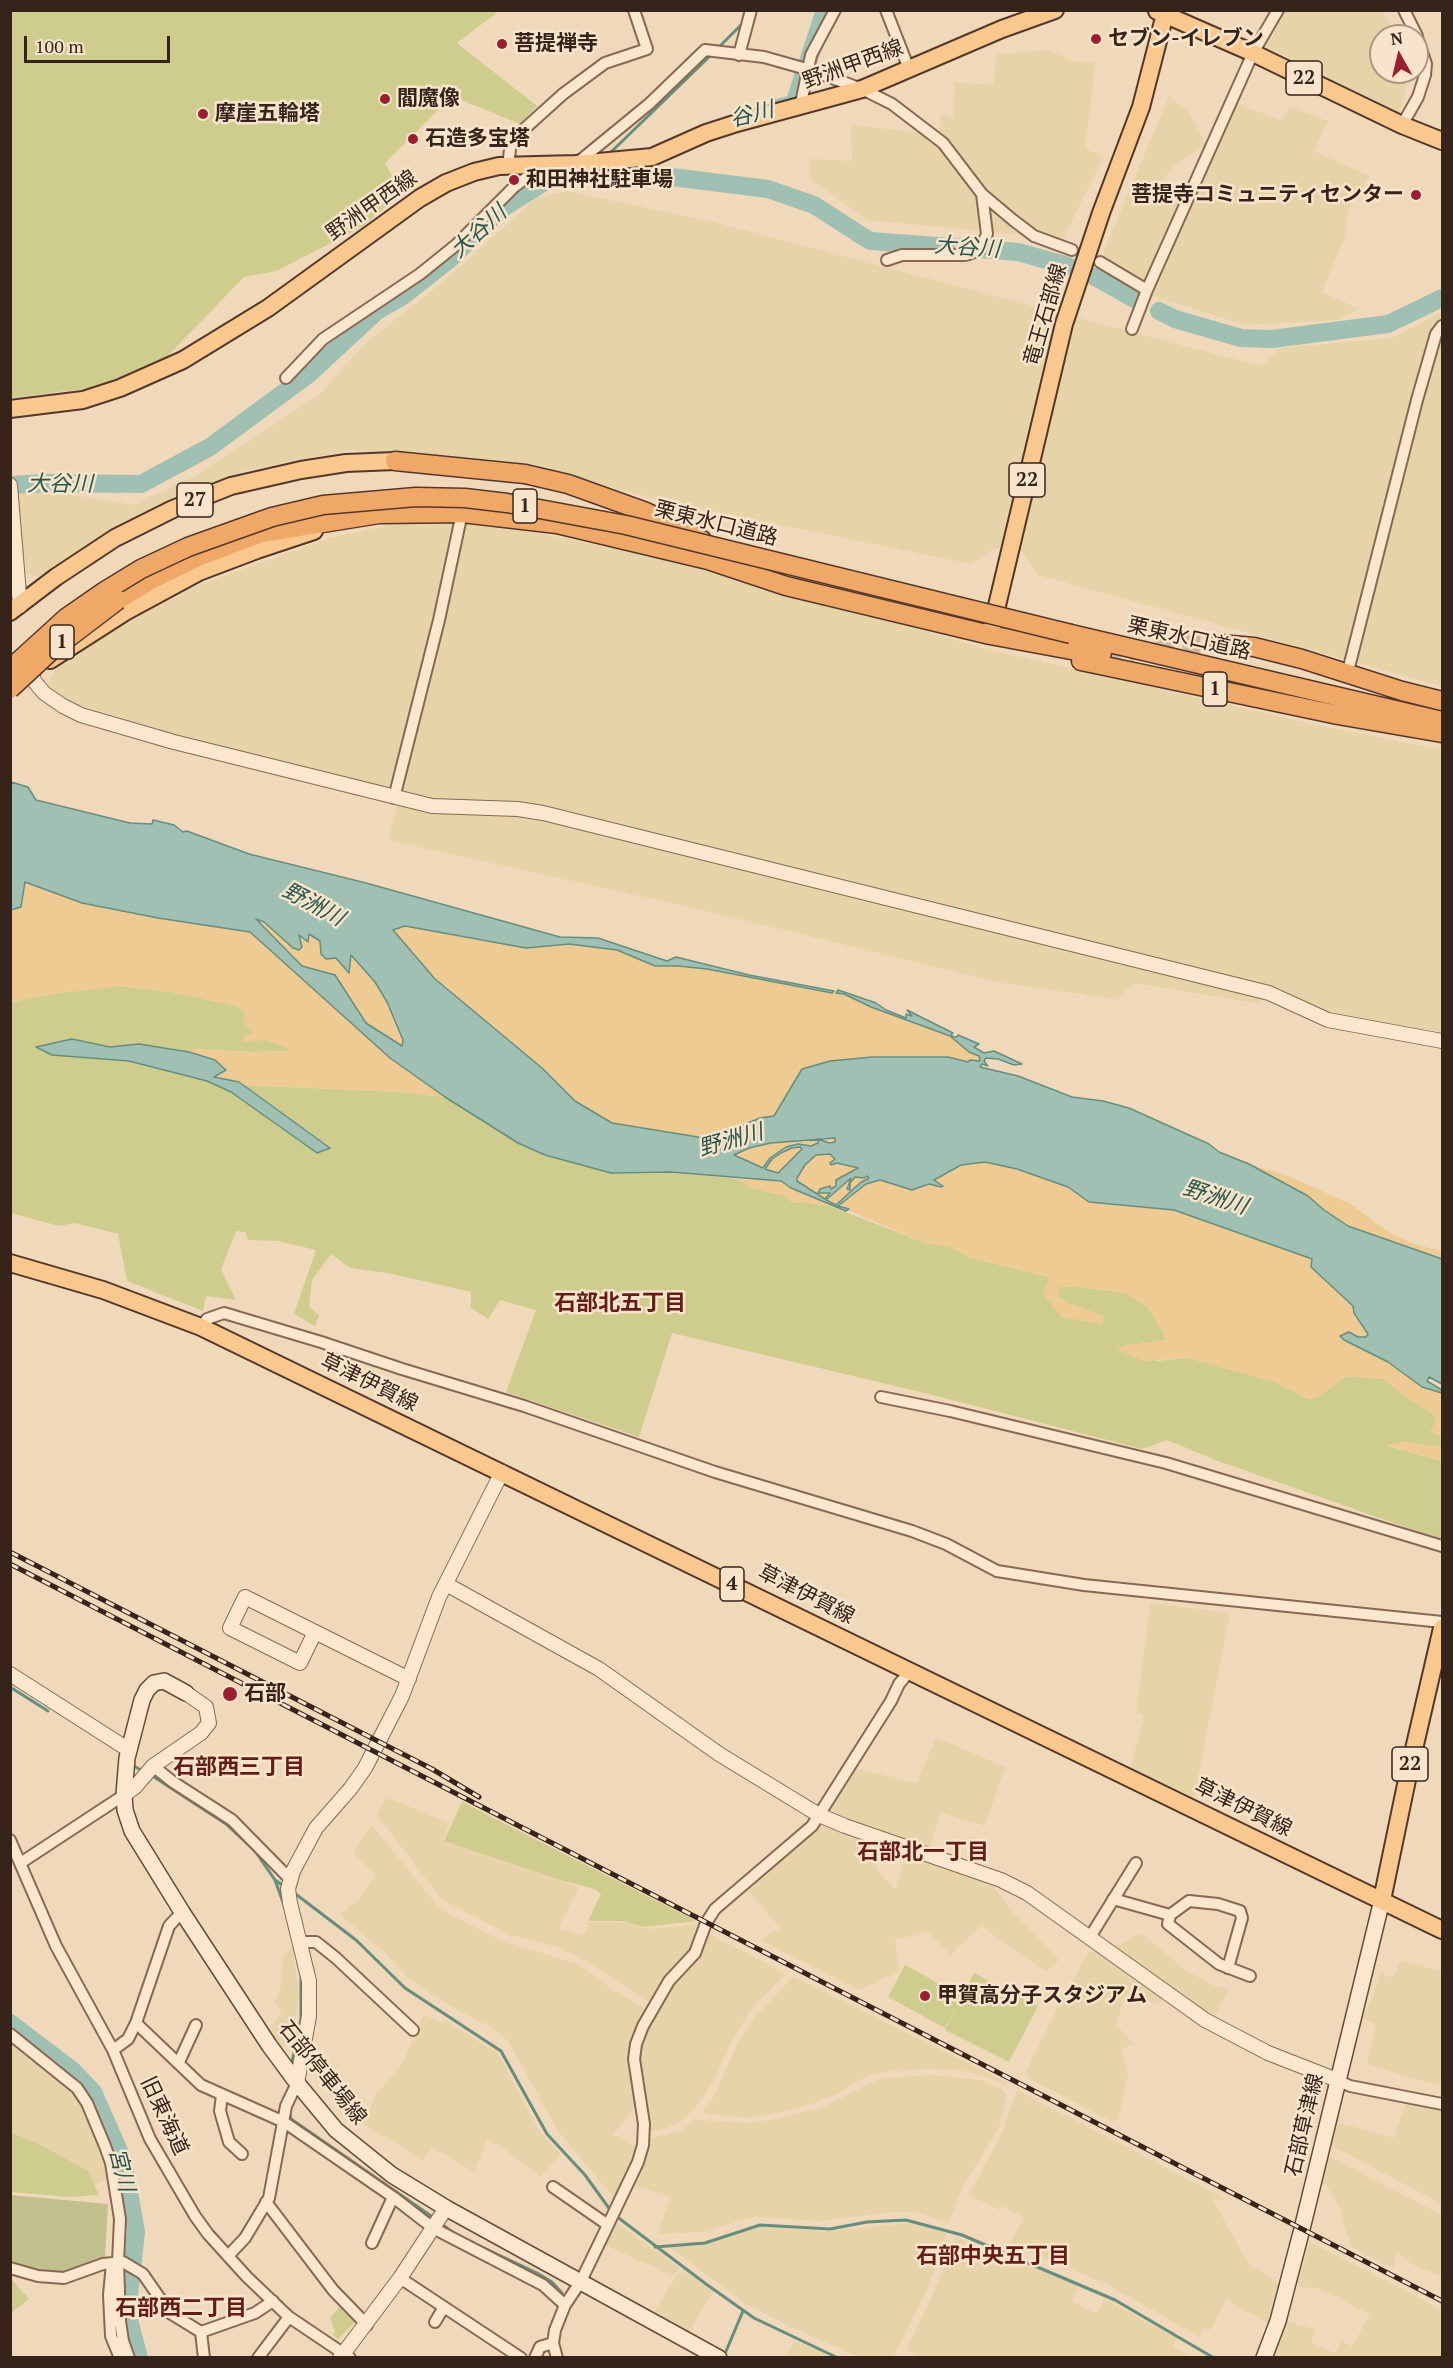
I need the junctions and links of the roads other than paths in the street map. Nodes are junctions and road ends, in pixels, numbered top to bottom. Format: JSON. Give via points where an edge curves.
{"nodes":[{"id":1,"x":634,"y":10,"type":"edge"},
{"id":2,"x":751,"y":10,"type":"edge"},
{"id":3,"x":835,"y":10,"type":"edge"},
{"id":4,"x":886,"y":10,"type":"edge"},
{"id":5,"x":1055,"y":10,"type":"edge"},
{"id":6,"x":1278,"y":10,"type":"edge"},
{"id":7,"x":1404,"y":10,"type":"edge"},
{"id":8,"x":1162,"y":11,"type":"edge"},
{"id":9,"x":1411,"y":24,"type":"edge"},
{"id":10,"x":1252,"y":53,"type":"junction"},
{"id":11,"x":739,"y":56,"type":"junction"},
{"id":12,"x":909,"y":69,"type":"junction"},
{"id":13,"x":810,"y":70,"type":"junction"},
{"id":14,"x":1422,"y":84,"type":"edge"},
{"id":15,"x":862,"y":89,"type":"junction"},
{"id":16,"x":800,"y":108,"type":"junction"},
{"id":17,"x":1402,"y":125,"type":"junction"},
{"id":18,"x":1443,"y":141,"type":"edge"},
{"id":19,"x":576,"y":164,"type":"junction"},
{"id":20,"x":508,"y":166,"type":"junction"},
{"id":21,"x":551,"y":169,"type":"junction"},
{"id":22,"x":982,"y":194,"type":"junction"},
{"id":23,"x":1072,"y":250,"type":"dead end"},
{"id":24,"x":887,"y":260,"type":"dead end"},
{"id":25,"x":1100,"y":262,"type":"dead end"},
{"id":26,"x":1147,"y":290,"type":"junction"},
{"id":27,"x":1443,"y":326,"type":"edge"},
{"id":28,"x":1132,"y":329,"type":"dead end"},
{"id":29,"x":286,"y":378,"type":"dead end"},
{"id":30,"x":10,"y":409,"type":"edge"},
{"id":31,"x":395,"y":461,"type":"joint"},
{"id":32,"x":11,"y":487,"type":"edge"},
{"id":33,"x":462,"y":513,"type":"junction"},
{"id":34,"x":379,"y":514,"type":"junction"},
{"id":35,"x":818,"y":593,"type":"junction"},
{"id":36,"x":15,"y":609,"type":"edge"},
{"id":37,"x":990,"y":635,"type":"junction"},
{"id":38,"x":1220,"y":644,"type":"tunnel mouth"},
{"id":39,"x":1102,"y":653,"type":"tunnel mouth"},
{"id":40,"x":10,"y":671,"type":"edge"},
{"id":41,"x":32,"y":672,"type":"junction"},
{"id":42,"x":1347,"y":675,"type":"junction"},
{"id":43,"x":10,"y":689,"type":"edge"},
{"id":44,"x":1443,"y":701,"type":"edge"},
{"id":45,"x":1443,"y":721,"type":"edge"},
{"id":46,"x":1443,"y":733,"type":"edge"},
{"id":47,"x":394,"y":798,"type":"junction"},
{"id":48,"x":1443,"y":1041,"type":"edge"},
{"id":49,"x":10,"y":1263,"type":"edge"},
{"id":50,"x":201,"y":1327,"type":"junction"},
{"id":51,"x":881,"y":1397,"type":"dead end"},
{"id":52,"x":502,"y":1472,"type":"junction"},
{"id":53,"x":1443,"y":1546,"type":"edge"},
{"id":54,"x":446,"y":1584,"type":"junction"},
{"id":55,"x":1443,"y":1622,"type":"edge"},
{"id":56,"x":1443,"y":1628,"type":"edge"},
{"id":57,"x":315,"y":1632,"type":"junction"},
{"id":58,"x":909,"y":1672,"type":"junction"},
{"id":59,"x":10,"y":1674,"type":"edge"},
{"id":60,"x":409,"y":1678,"type":"junction"},
{"id":61,"x":186,"y":1693,"type":"joint"},
{"id":62,"x":127,"y":1758,"type":"junction"},
{"id":63,"x":149,"y":1771,"type":"junction"},
{"id":64,"x":124,"y":1795,"type":"junction"},
{"id":65,"x":819,"y":1815,"type":"junction"},
{"id":66,"x":10,"y":1840,"type":"edge"},
{"id":67,"x":22,"y":1862,"type":"junction"},
{"id":68,"x":1136,"y":1863,"type":"dead end"},
{"id":69,"x":290,"y":1879,"type":"junction"},
{"id":70,"x":1113,"y":1899,"type":"junction"},
{"id":71,"x":1382,"y":1900,"type":"junction"},
{"id":72,"x":182,"y":1912,"type":"junction"},
{"id":73,"x":1170,"y":1915,"type":"junction"},
{"id":74,"x":1443,"y":1930,"type":"edge"},
{"id":75,"x":1090,"y":1937,"type":"junction"},
{"id":76,"x":301,"y":1942,"type":"junction"},
{"id":77,"x":1228,"y":1968,"type":"junction"},
{"id":78,"x":1250,"y":1977,"type":"dead end"},
{"id":79,"x":136,"y":2023,"type":"junction"},
{"id":80,"x":196,"y":2025,"type":"dead end"},
{"id":81,"x":413,"y":2030,"type":"dead end"},
{"id":82,"x":10,"y":2034,"type":"edge"},
{"id":83,"x":113,"y":2050,"type":"junction"},
{"id":84,"x":179,"y":2062,"type":"junction"},
{"id":85,"x":1337,"y":2080,"type":"junction"},
{"id":86,"x":297,"y":2083,"type":"junction"},
{"id":87,"x":222,"y":2095,"type":"junction"},
{"id":88,"x":1443,"y":2104,"type":"edge"},
{"id":89,"x":284,"y":2122,"type":"junction"},
{"id":90,"x":242,"y":2154,"type":"dead end"},
{"id":91,"x":553,"y":2187,"type":"dead end"},
{"id":92,"x":393,"y":2197,"type":"junction"},
{"id":93,"x":266,"y":2202,"type":"junction"},
{"id":94,"x":446,"y":2208,"type":"junction"},
{"id":95,"x":608,"y":2225,"type":"junction"},
{"id":96,"x":433,"y":2228,"type":"junction"},
{"id":97,"x":372,"y":2243,"type":"dead end"},
{"id":98,"x":228,"y":2256,"type":"junction"},
{"id":99,"x":117,"y":2262,"type":"junction"},
{"id":100,"x":10,"y":2268,"type":"edge"},
{"id":101,"x":400,"y":2278,"type":"junction"},
{"id":102,"x":581,"y":2281,"type":"junction"},
{"id":103,"x":273,"y":2301,"type":"junction"},
{"id":104,"x":565,"y":2305,"type":"junction"},
{"id":105,"x":444,"y":2307,"type":"junction"},
{"id":106,"x":289,"y":2317,"type":"junction"},
{"id":107,"x":435,"y":2322,"type":"dead end"},
{"id":108,"x":367,"y":2325,"type":"junction"},
{"id":109,"x":201,"y":2332,"type":"junction"},
{"id":110,"x":553,"y":2343,"type":"junction"},
{"id":111,"x":344,"y":2356,"type":"edge"},
{"id":112,"x":717,"y":2357,"type":"edge"},
{"id":113,"x":120,"y":2358,"type":"edge"},
{"id":114,"x":129,"y":2358,"type":"edge"},
{"id":115,"x":204,"y":2358,"type":"edge"},
{"id":116,"x":258,"y":2358,"type":"edge"},
{"id":117,"x":521,"y":2358,"type":"edge"},
{"id":118,"x":535,"y":2358,"type":"edge"},
{"id":119,"x":557,"y":2358,"type":"edge"},
{"id":120,"x":1264,"y":2358,"type":"edge"}],
"edges":[{"from":1,"to":20,"type":"street","via":[[647,49],[605,63],[563,94],[511,141]]},
{"from":2,"to":11,"type":"street"},
{"from":3,"to":13,"type":"street","via":[[811,55]]},
{"from":4,"to":12,"type":"street"},
{"from":5,"to":12,"type":"main road","name":"野洲甲西線"},
{"from":6,"to":10,"type":"street"},
{"from":7,"to":9,"type":"street"},
{"from":8,"to":10,"type":"main road","name":"竜王石部線","number":"22"},
{"from":8,"to":37,"type":"main road","name":"竜王石部線","number":"22","via":[[1141,107],[1064,324]]},
{"from":10,"to":17,"type":"main road","name":"竜王石部線","number":"22"},
{"from":10,"to":26,"type":"street"},
{"from":11,"to":13,"type":"street","via":[[764,57]]},
{"from":11,"to":19,"type":"street","via":[[705,50],[650,104]]},
{"from":12,"to":15,"type":"main road","name":"野洲甲西線"},
{"from":13,"to":15,"type":"street"},
{"from":13,"to":16,"type":"street"},
{"from":14,"to":17,"type":"street"},
{"from":15,"to":16,"type":"main road","name":"野洲甲西線"},
{"from":15,"to":22,"type":"street","via":[[892,104],[943,143]]},
{"from":16,"to":19,"type":"main road","name":"野洲甲西線","via":[[706,133],[652,157]]},
{"from":17,"to":18,"type":"main road","name":"竜王石部線","number":"22"},
{"from":19,"to":21,"type":"main road","name":"野洲甲西線"},
{"from":20,"to":21,"type":"main road","name":"野洲甲西線"},
{"from":20,"to":30,"type":"main road","name":"野洲甲西線","via":[[474,172],[420,198],[268,309],[183,360],[83,400]]},
{"from":21,"to":29,"type":"street","via":[[514,187],[456,245],[323,339]]},
{"from":22,"to":23,"type":"street","via":[[1034,236]]},
{"from":22,"to":24,"type":"street","via":[[987,234],[982,247],[966,255],[902,255]]},
{"from":25,"to":26,"type":"street"},
{"from":26,"to":28,"type":"street"},
{"from":27,"to":42,"type":"street","via":[[1436,334],[1417,400]]},
{"from":31,"to":35,"type":"highway","number":"1","via":[[525,474],[579,488],[646,512]]},
{"from":31,"to":36,"type":"main road","number":"27","via":[[301,470],[221,490],[115,538]]},
{"from":32,"to":36,"type":"street"},
{"from":33,"to":34,"type":"highway","name":"栗東水口道路","number":"1"},
{"from":33,"to":35,"type":"highway","name":"栗東水口道路","number":"1","via":[[558,524],[708,560]]},
{"from":33,"to":47,"type":"street"},
{"from":34,"to":41,"type":"main road","via":[[298,535],[199,572],[125,612]]},
{"from":34,"to":43,"type":"highway","name":"栗東水口道路","number":"1","bridge":true,"via":[[261,533],[198,557],[118,600],[51,651]]},
{"from":35,"to":37,"type":"highway","name":"栗東水口道路","number":"1"},
{"from":37,"to":39,"type":"highway","name":"栗東水口道路","number":"1"},
{"from":37,"to":46,"type":"highway","name":"栗東水口道路","number":"1","via":[[1059,657]]},
{"from":38,"to":42,"type":"highway","name":"栗東水口道路","number":"1","via":[[1254,647]]},
{"from":40,"to":41,"type":"main road"},
{"from":40,"to":45,"type":"highway","name":"栗東水口道路","number":"1","bridge":true,"via":[[66,618],[141,569],[188,546],[272,517],[323,505],[416,497],[465,498],[615,523]]},
{"from":41,"to":47,"type":"street","via":[[44,693],[81,715]]},
{"from":42,"to":44,"type":"highway","name":"栗東水口道路","number":"1"},
{"from":47,"to":48,"type":"street","via":[[432,806],[543,813],[1269,993],[1328,1020]]},
{"from":49,"to":50,"type":"main road","name":"草津伊賀線","number":"4","via":[[103,1290]]},
{"from":50,"to":52,"type":"main road","name":"草津伊賀線","number":"4"},
{"from":50,"to":55,"type":"street","via":[[207,1319],[224,1313],[321,1342],[715,1472],[912,1531],[997,1571],[1073,1583]]},
{"from":51,"to":53,"type":"street","via":[[1166,1463]]},
{"from":52,"to":54,"type":"street"},
{"from":52,"to":58,"type":"main road","name":"草津伊賀線","number":"4"},
{"from":54,"to":60,"type":"street"},
{"from":54,"to":65,"type":"street","via":[[599,1669],[719,1754]]},
{"from":56,"to":71,"type":"main road","number":"22"},
{"from":57,"to":57,"type":"street","via":[[300,1663],[230,1628],[245,1597]]},
{"from":57,"to":60,"type":"street"},
{"from":58,"to":65,"type":"street"},
{"from":58,"to":71,"type":"main road","name":"草津伊賀線","number":"4"},
{"from":59,"to":62,"type":"street","via":[[122,1747]]},
{"from":60,"to":69,"type":"street","via":[[360,1777],[316,1828]]},
{"from":61,"to":62,"type":"main road","name":"石部停車場線","via":[[164,1681],[150,1685],[142,1700]]},
{"from":61,"to":63,"type":"street","via":[[206,1707],[209,1723]]},
{"from":62,"to":64,"type":"main road","name":"石部停車場線"},
{"from":63,"to":64,"type":"street"},
{"from":63,"to":69,"type":"street","via":[[232,1820]]},
{"from":64,"to":67,"type":"street"},
{"from":64,"to":72,"type":"main road","name":"石部停車場線","via":[[132,1831]]},
{"from":65,"to":75,"type":"street","via":[[1001,1880],[1027,1893]]},
{"from":65,"to":95,"type":"street","via":[[812,1826],[715,1909],[695,1953],[669,1981],[643,2026],[634,2059],[644,2124],[643,2145]]},
{"from":66,"to":67,"type":"street","name":"旧東海道"},
{"from":67,"to":83,"type":"street","name":"旧東海道","via":[[56,1946]]},
{"from":68,"to":70,"type":"street"},
{"from":69,"to":76,"type":"street","via":[[290,1903]]},
{"from":70,"to":73,"type":"street"},
{"from":70,"to":75,"type":"street"},
{"from":71,"to":74,"type":"main road","name":"草津伊賀線","number":"4"},
{"from":71,"to":85,"type":"main road","name":"石部草津線"},
{"from":72,"to":79,"type":"street","via":[[169,1926]]},
{"from":72,"to":86,"type":"main road","name":"石部停車場線"},
{"from":73,"to":77,"type":"street","via":[[1168,1924]]},
{"from":73,"to":77,"type":"street","via":[[1189,1901],[1240,1911],[1242,1918]]},
{"from":75,"to":85,"type":"street","via":[[1205,2020],[1268,2053]]},
{"from":76,"to":81,"type":"street","via":[[316,1942]]},
{"from":76,"to":86,"type":"street","via":[[309,1981],[309,2016]]},
{"from":77,"to":78,"type":"street"},
{"from":79,"to":83,"type":"street","via":[[128,2039]]},
{"from":79,"to":84,"type":"street"},
{"from":80,"to":84,"type":"street"},
{"from":82,"to":99,"type":"street","via":[[77,2088],[87,2103],[111,2163],[120,2219]]},
{"from":83,"to":98,"type":"street","name":"旧東海道","via":[[150,2139],[195,2216]]},
{"from":84,"to":87,"type":"street","via":[[201,2085]]},
{"from":85,"to":88,"type":"street"},
{"from":85,"to":120,"type":"main road","name":"石部草津線","via":[[1278,2321]]},
{"from":86,"to":89,"type":"street","via":[[286,2106]]},
{"from":86,"to":94,"type":"main road","name":"石部停車場線","via":[[336,2130],[368,2157]]},
{"from":87,"to":89,"type":"street"},
{"from":87,"to":90,"type":"street","via":[[220,2111],[229,2142]]},
{"from":89,"to":92,"type":"street"},
{"from":89,"to":93,"type":"street"},
{"from":91,"to":95,"type":"street"},
{"from":92,"to":96,"type":"street"},
{"from":92,"to":97,"type":"street"},
{"from":93,"to":98,"type":"street","via":[[245,2238]]},
{"from":93,"to":108,"type":"street","via":[[333,2290]]},
{"from":94,"to":96,"type":"street"},
{"from":94,"to":102,"type":"main road","name":"石部停車場線"},
{"from":95,"to":102,"type":"street"},
{"from":96,"to":101,"type":"street"},
{"from":96,"to":104,"type":"street","via":[[543,2284]]},
{"from":98,"to":103,"type":"street","name":"旧東海道"},
{"from":99,"to":100,"type":"street","via":[[64,2278]]},
{"from":99,"to":109,"type":"street","via":[[143,2274],[170,2313]]},
{"from":99,"to":113,"type":"street","via":[[109,2295],[111,2336]]},
{"from":99,"to":114,"type":"street","via":[[120,2320]]},
{"from":101,"to":105,"type":"street"},
{"from":101,"to":108,"type":"street"},
{"from":102,"to":104,"type":"street"},
{"from":102,"to":112,"type":"main road","name":"石部停車場線"},
{"from":103,"to":106,"type":"street","name":"旧東海道"},
{"from":103,"to":109,"type":"street","via":[[255,2313]]},
{"from":104,"to":110,"type":"street"},
{"from":105,"to":107,"type":"street"},
{"from":105,"to":117,"type":"street"},
{"from":106,"to":111,"type":"street","name":"旧東海道"},
{"from":106,"to":116,"type":"street"},
{"from":108,"to":111,"type":"street"},
{"from":109,"to":115,"type":"street"},
{"from":110,"to":118,"type":"street","via":[[540,2347]]},
{"from":110,"to":119,"type":"street"}]}
